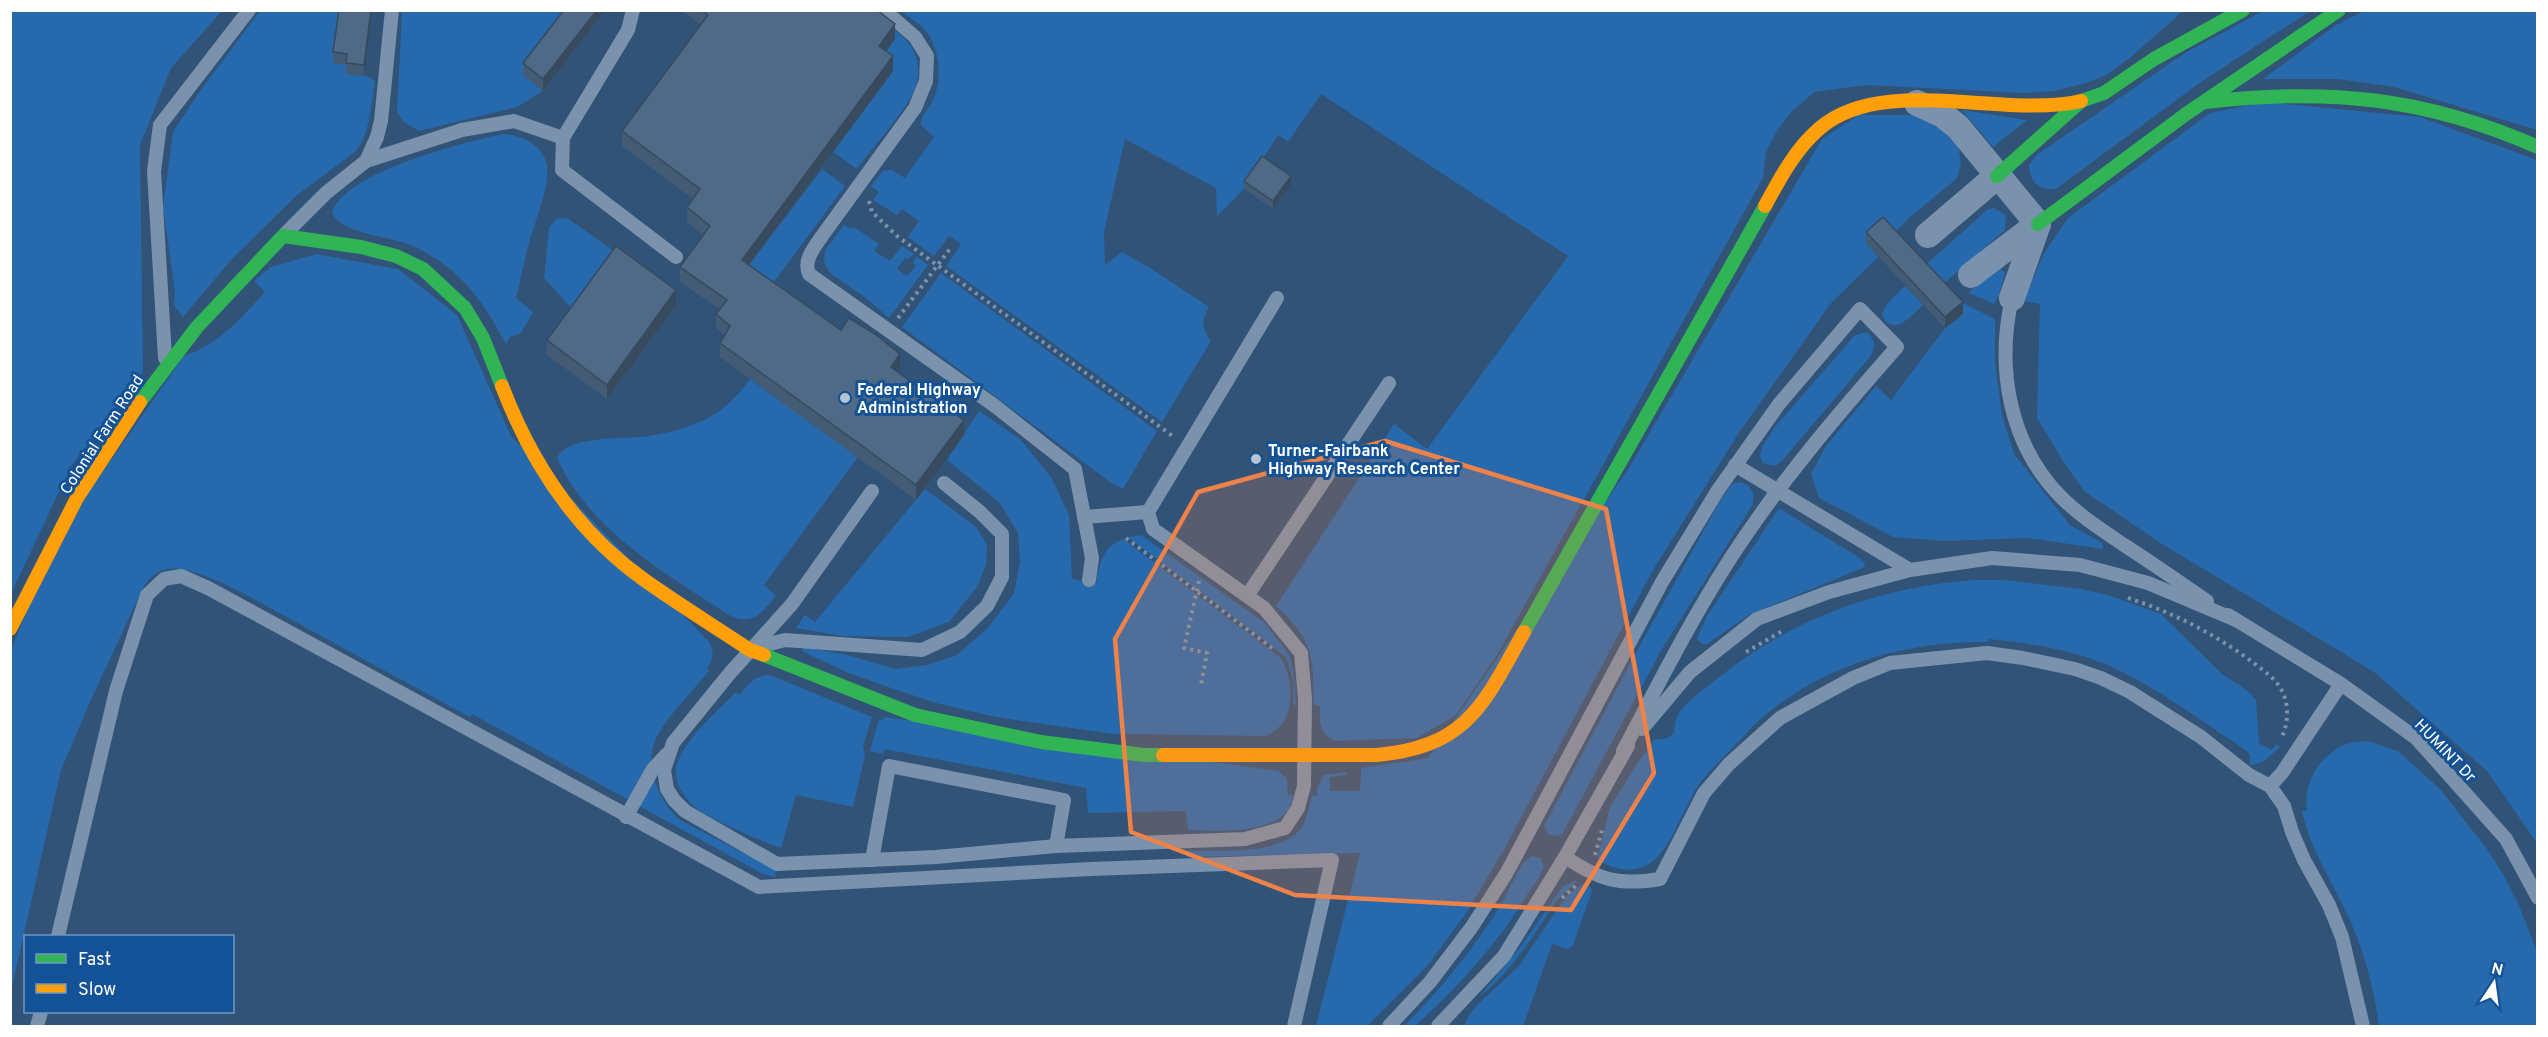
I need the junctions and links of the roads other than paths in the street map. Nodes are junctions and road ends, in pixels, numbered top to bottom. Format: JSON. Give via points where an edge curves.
{"nodes":[{"id":1,"x":249,"y":10,"type":"edge"},
{"id":2,"x":392,"y":10,"type":"edge"},
{"id":3,"x":633,"y":10,"type":"edge"},
{"id":4,"x":884,"y":10,"type":"edge"},
{"id":5,"x":2243,"y":10,"type":"edge"},
{"id":6,"x":2339,"y":10,"type":"edge"},
{"id":7,"x":2184,"y":27,"type":"dead end"},
{"id":8,"x":2154,"y":59,"type":"junction"},
{"id":9,"x":2081,"y":101,"type":"junction"},
{"id":10,"x":1915,"y":102,"type":"junction"},
{"id":11,"x":2203,"y":102,"type":"junction"},
{"id":12,"x":563,"y":138,"type":"junction"},
{"id":13,"x":2538,"y":147,"type":"edge"},
{"id":14,"x":366,"y":161,"type":"junction"},
{"id":15,"x":1997,"y":176,"type":"junction"},
{"id":16,"x":2038,"y":224,"type":"junction"},
{"id":17,"x":1928,"y":235,"type":"dead end"},
{"id":18,"x":283,"y":236,"type":"junction"},
{"id":19,"x":676,"y":257,"type":"dead end"},
{"id":20,"x":1971,"y":275,"type":"dead end"},
{"id":21,"x":1277,"y":298,"type":"dead end"},
{"id":22,"x":2012,"y":298,"type":"joint"},
{"id":23,"x":165,"y":367,"type":"junction"},
{"id":24,"x":1389,"y":383,"type":"dead end"},
{"id":25,"x":1735,"y":465,"type":"junction"},
{"id":26,"x":944,"y":483,"type":"dead end"},
{"id":27,"x":1777,"y":490,"type":"junction"},
{"id":28,"x":872,"y":491,"type":"dead end"},
{"id":29,"x":1148,"y":512,"type":"junction"},
{"id":30,"x":1084,"y":517,"type":"junction"},
{"id":31,"x":1910,"y":570,"type":"junction"},
{"id":32,"x":1089,"y":580,"type":"dead end"},
{"id":33,"x":1247,"y":596,"type":"junction"},
{"id":34,"x":2236,"y":620,"type":"junction"},
{"id":35,"x":10,"y":629,"type":"edge"},
{"id":36,"x":750,"y":650,"type":"junction"},
{"id":37,"x":2341,"y":684,"type":"junction"},
{"id":38,"x":1623,"y":751,"type":"junction"},
{"id":39,"x":669,"y":752,"type":"junction"},
{"id":40,"x":1305,"y":755,"type":"junction"},
{"id":41,"x":2270,"y":786,"type":"junction"},
{"id":42,"x":626,"y":817,"type":"junction"},
{"id":43,"x":1056,"y":846,"type":"junction"},
{"id":44,"x":1565,"y":857,"type":"junction"},
{"id":45,"x":872,"y":860,"type":"junction"},
{"id":46,"x":2538,"y":898,"type":"edge"},
{"id":47,"x":58,"y":935,"type":"edge"},
{"id":48,"x":1294,"y":1026,"type":"edge"},
{"id":49,"x":1389,"y":1026,"type":"edge"},
{"id":50,"x":1438,"y":1026,"type":"edge"},
{"id":51,"x":2363,"y":1026,"type":"edge"}],
"edges":[{"from":1,"to":23,"type":"lane","via":[[160,126],[154,171]]},
{"from":2,"to":14,"type":"lane","via":[[381,121]]},
{"from":3,"to":12,"type":"lane","via":[[628,30]]},
{"from":4,"to":30,"type":"lane","via":[[915,37],[927,56],[926,81],[915,108],[822,236],[806,267],[809,274],[995,406],[1075,469]]},
{"from":5,"to":8,"type":"main road"},
{"from":6,"to":11,"type":"main road"},
{"from":7,"to":8,"type":"main road"},
{"from":8,"to":9,"type":"main road","via":[[2111,89]]},
{"from":9,"to":10,"type":"main road","via":[[2054,106]]},
{"from":9,"to":15,"type":"main road"},
{"from":10,"to":15,"type":"street","via":[[1958,126]]},
{"from":10,"to":40,"type":"main road","via":[[1846,112],[1816,131],[1791,160],[1512,655],[1473,716],[1454,733],[1399,753]]},
{"from":11,"to":13,"type":"main road","via":[[2285,93],[2390,101],[2476,123]]},
{"from":11,"to":16,"type":"main road"},
{"from":12,"to":14,"type":"lane","via":[[514,121],[462,130]]},
{"from":12,"to":19,"type":"lane","via":[[562,170]]},
{"from":14,"to":18,"type":"lane"},
{"from":15,"to":16,"type":"street"},
{"from":15,"to":17,"type":"street"},
{"from":16,"to":20,"type":"street"},
{"from":16,"to":22,"type":"street"},
{"from":18,"to":23,"type":"main road","name":"Colonial Farm Road","via":[[243,273]]},
{"from":18,"to":36,"type":"main road","via":[[396,256],[423,269],[442,285],[465,308],[483,338],[523,436],[557,495],[613,554],[642,578]]},
{"from":21,"to":29,"type":"lane"},
{"from":22,"to":34,"type":"lane","via":[[2004,345],[2006,378],[2013,414],[2039,470],[2084,518]]},
{"from":23,"to":35,"type":"main road","name":"Colonial Farm Road","via":[[76,500]]},
{"from":24,"to":33,"type":"lane"},
{"from":25,"to":27,"type":"lane"},
{"from":25,"to":27,"type":"lane","via":[[1779,404],[1860,309],[1897,347]]},
{"from":25,"to":49,"type":"lane","via":[[1662,582],[1506,874],[1430,982]]},
{"from":26,"to":36,"type":"lane","via":[[1002,534],[1002,577],[987,606],[960,632],[922,650],[785,640]]},
{"from":27,"to":31,"type":"lane"},
{"from":27,"to":38,"type":"lane","via":[[1724,569]]},
{"from":28,"to":36,"type":"lane","via":[[792,604]]},
{"from":29,"to":30,"type":"lane"},
{"from":29,"to":33,"type":"lane","via":[[1153,529]]},
{"from":30,"to":32,"type":"lane","via":[[1092,558]]},
{"from":31,"to":34,"type":"lane","via":[[1992,558],[2080,565],[2148,583]]},
{"from":31,"to":38,"type":"lane","via":[[1829,592],[1757,619],[1690,672]]},
{"from":33,"to":40,"type":"lane","via":[[1264,608],[1301,653]]},
{"from":34,"to":37,"type":"lane","name":"HUMINT Dr"},
{"from":36,"to":39,"type":"lane","via":[[679,733]]},
{"from":36,"to":40,"type":"main road","via":[[915,715],[1041,742],[1144,755]]},
{"from":37,"to":41,"type":"lane"},
{"from":37,"to":46,"type":"lane","name":"HUMINT Dr","via":[[2416,738],[2506,839]]},
{"from":38,"to":44,"type":"lane"},
{"from":39,"to":42,"type":"lane","via":[[653,769]]},
{"from":39,"to":45,"type":"lane","via":[[664,770],[667,789],[674,800],[685,811],[777,864]]},
{"from":40,"to":43,"type":"lane","via":[[1304,786],[1298,808],[1285,828],[1245,839]]},
{"from":41,"to":44,"type":"lane","via":[[2161,711],[2101,678],[2023,657],[1987,653],[1923,659],[1890,663],[1853,678],[1780,718],[1729,764],[1704,793],[1660,879],[1608,880]]},
{"from":41,"to":51,"type":"lane","via":[[2284,806],[2292,832],[2342,937]]},
{"from":42,"to":47,"type":"lane","via":[[208,588],[180,576],[164,579],[147,595],[116,691]]},
{"from":42,"to":48,"type":"lane","via":[[759,887],[1332,860]]},
{"from":43,"to":45,"type":"lane"},
{"from":43,"to":45,"type":"lane","via":[[1064,800],[888,766]]},
{"from":44,"to":50,"type":"lane","via":[[1503,956]]}]}
